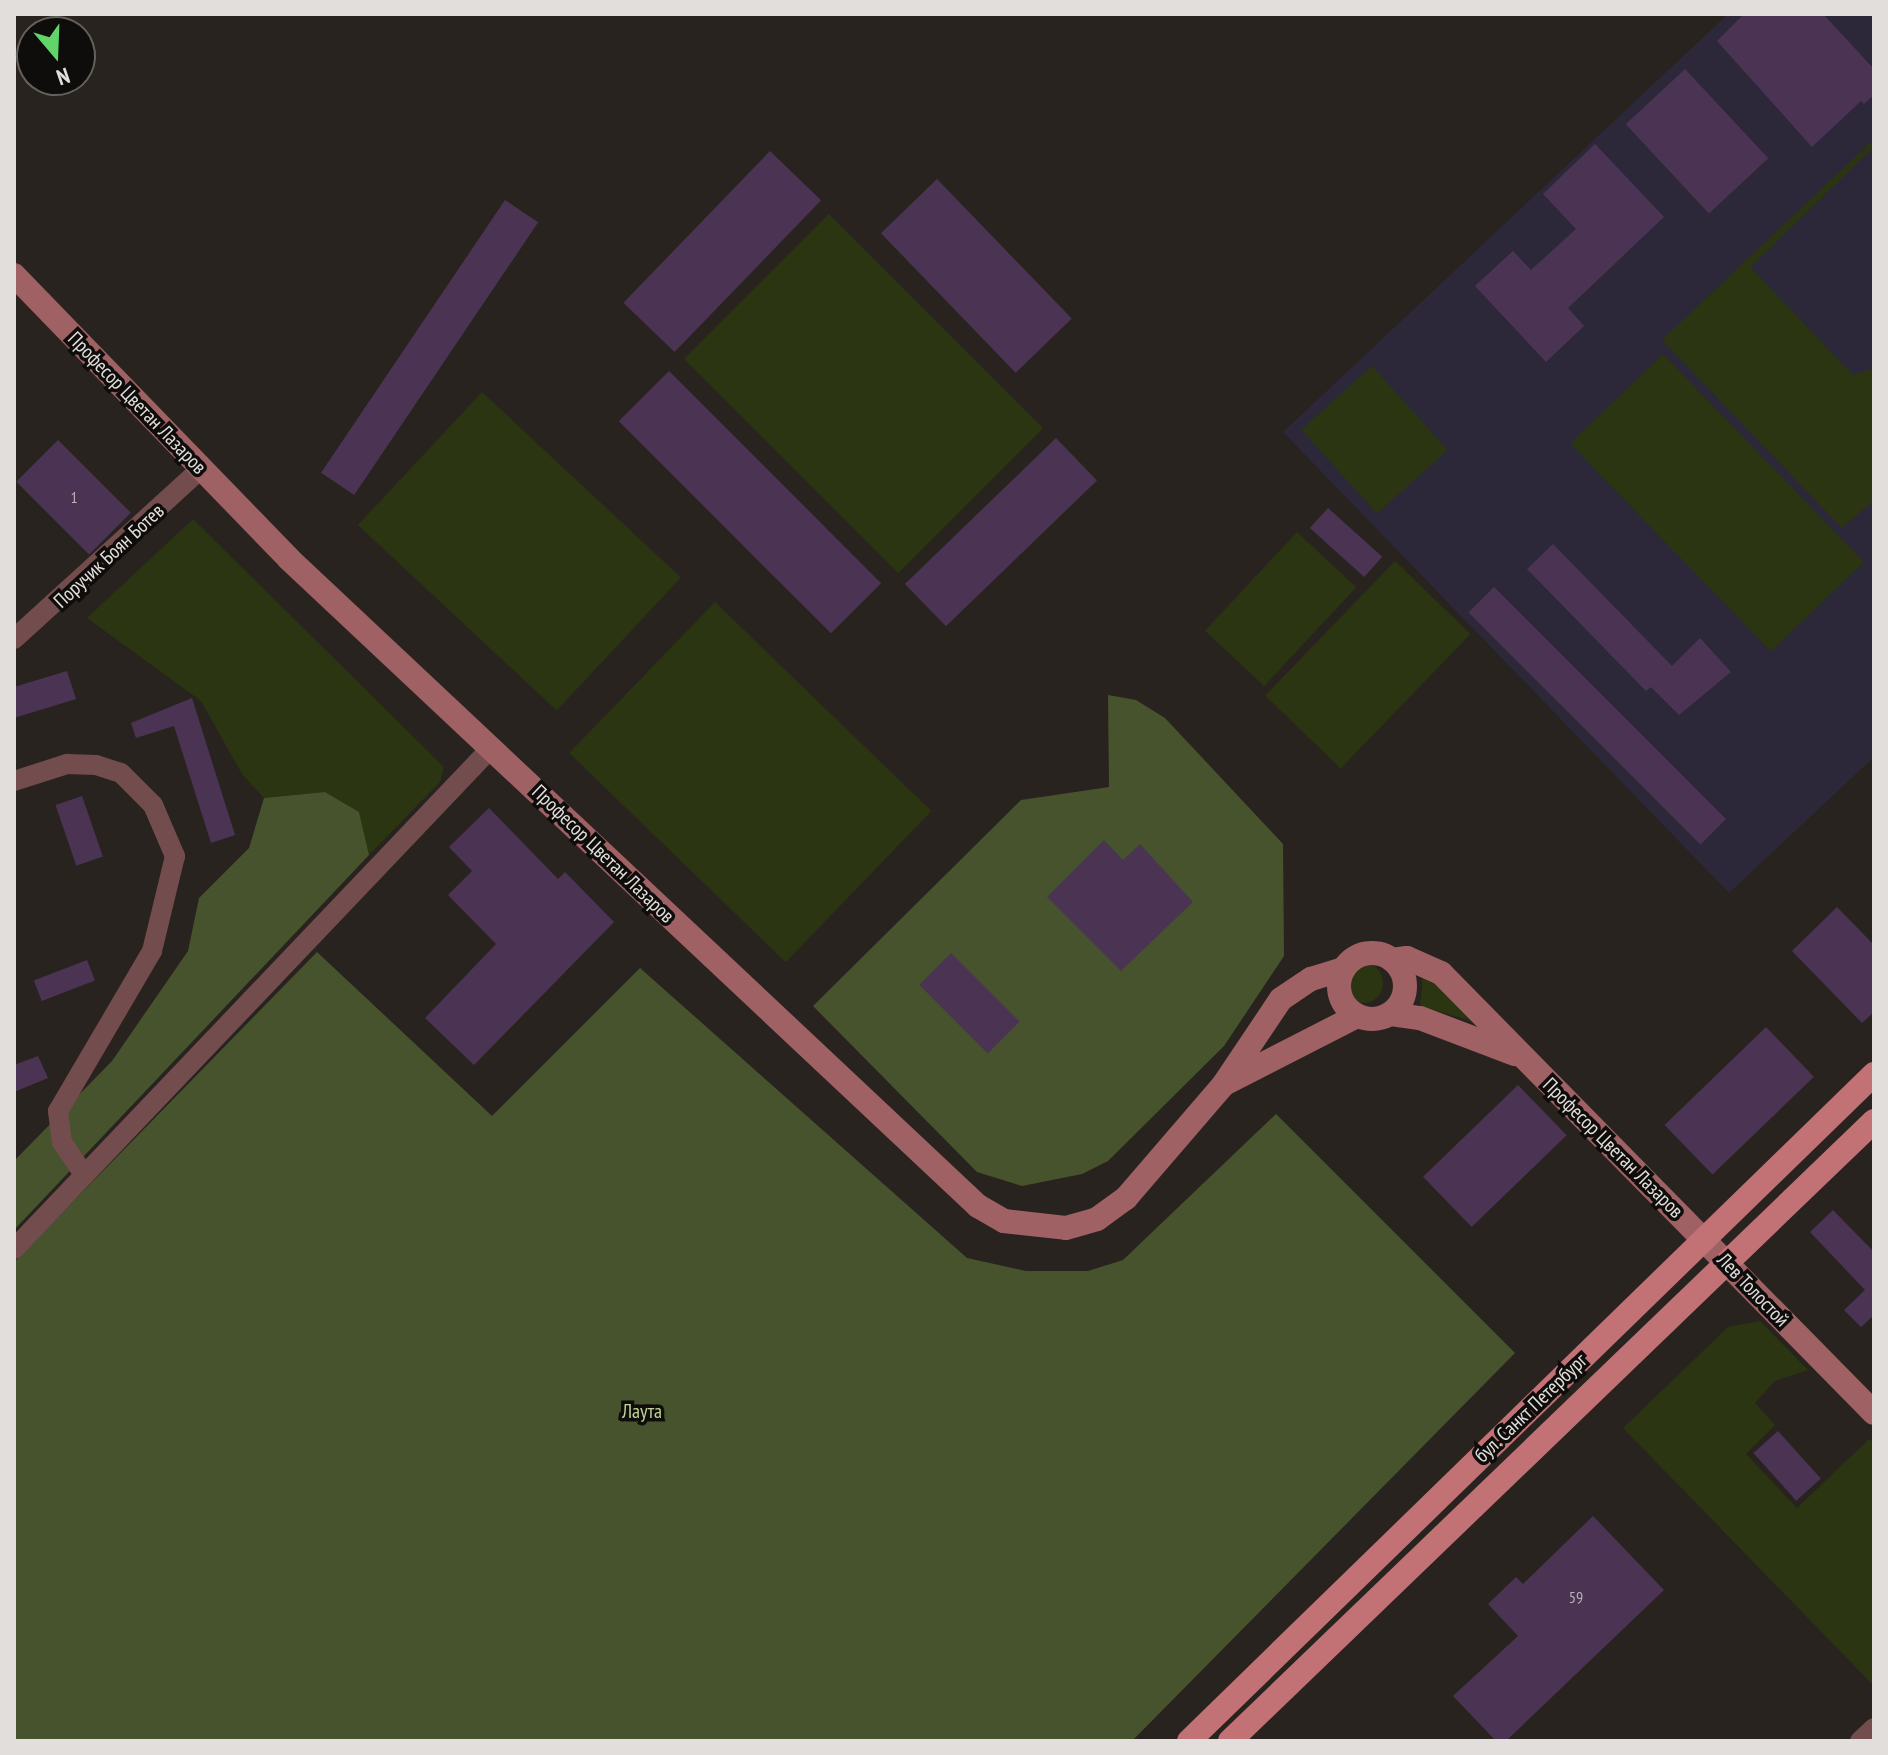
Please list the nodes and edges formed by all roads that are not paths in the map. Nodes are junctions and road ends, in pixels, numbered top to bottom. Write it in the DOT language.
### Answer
graph roads {
  1 [pos="14,275"];
  2 [pos="201,469"];
  3 [pos="14,639"];
  4 [pos="492,747"];
  5 [pos="14,781"];
  6 [pos="1392,960"];
  7 [pos="1343,969"];
  8 [pos="1391,1014"];
  9 [pos="1357,1016"];
  10 [pos="1521,1057"];
  11 [pos="1874,1074"];
  12 [pos="1224,1084"];
  13 [pos="1874,1121"];
  14 [pos="84,1175"];
  15 [pos="1704,1240"];
  16 [pos="14,1249"];
  17 [pos="1726,1262"];
  18 [pos="1874,1413"];
  19 [pos="1874,1728"];
  20 [pos="1189,1741"];
  21 [pos="1230,1741"];
  22 [pos="1860,1741"];
  1 -- 2 [label="street, Професор Цветан Лазаров"];
  2 -- 3 [label="street, Поручик Боян Ботев"];
  2 -- 4 [label="street, Професор Цветан Лазаров"];
  4 -- 12 [label="street, Професор Цветан Лазаров"];
  4 -- 14 [label="street"];
  5 -- 14 [label="street"];
  6 -- 7 [label="street"];
  6 -- 8 [label="street"];
  6 -- 10 [label="street, Професор Цветан Лазаров"];
  7 -- 9 [label="street"];
  7 -- 12 [label="street, Професор Цветан Лазаров"];
  8 -- 9 [label="street"];
  8 -- 10 [label="street, Професор Цветан Лазаров"];
  9 -- 12 [label="street, Професор Цветан Лазаров"];
  10 -- 15 [label="street, Професор Цветан Лазаров"];
  11 -- 15 [label="main road, бул. Санкт Петербург"];
  13 -- 17 [label="main road, бул. Санкт Петербург"];
  14 -- 16 [label="street"];
  15 -- 17 [label="street, Лев Толостой"];
  15 -- 20 [label="main road, бул. Санкт Петербург"];
  17 -- 18 [label="street, Лев Толостой"];
  17 -- 21 [label="main road, бул. Санкт Петербург"];
  19 -- 22 [label="street"];
}
